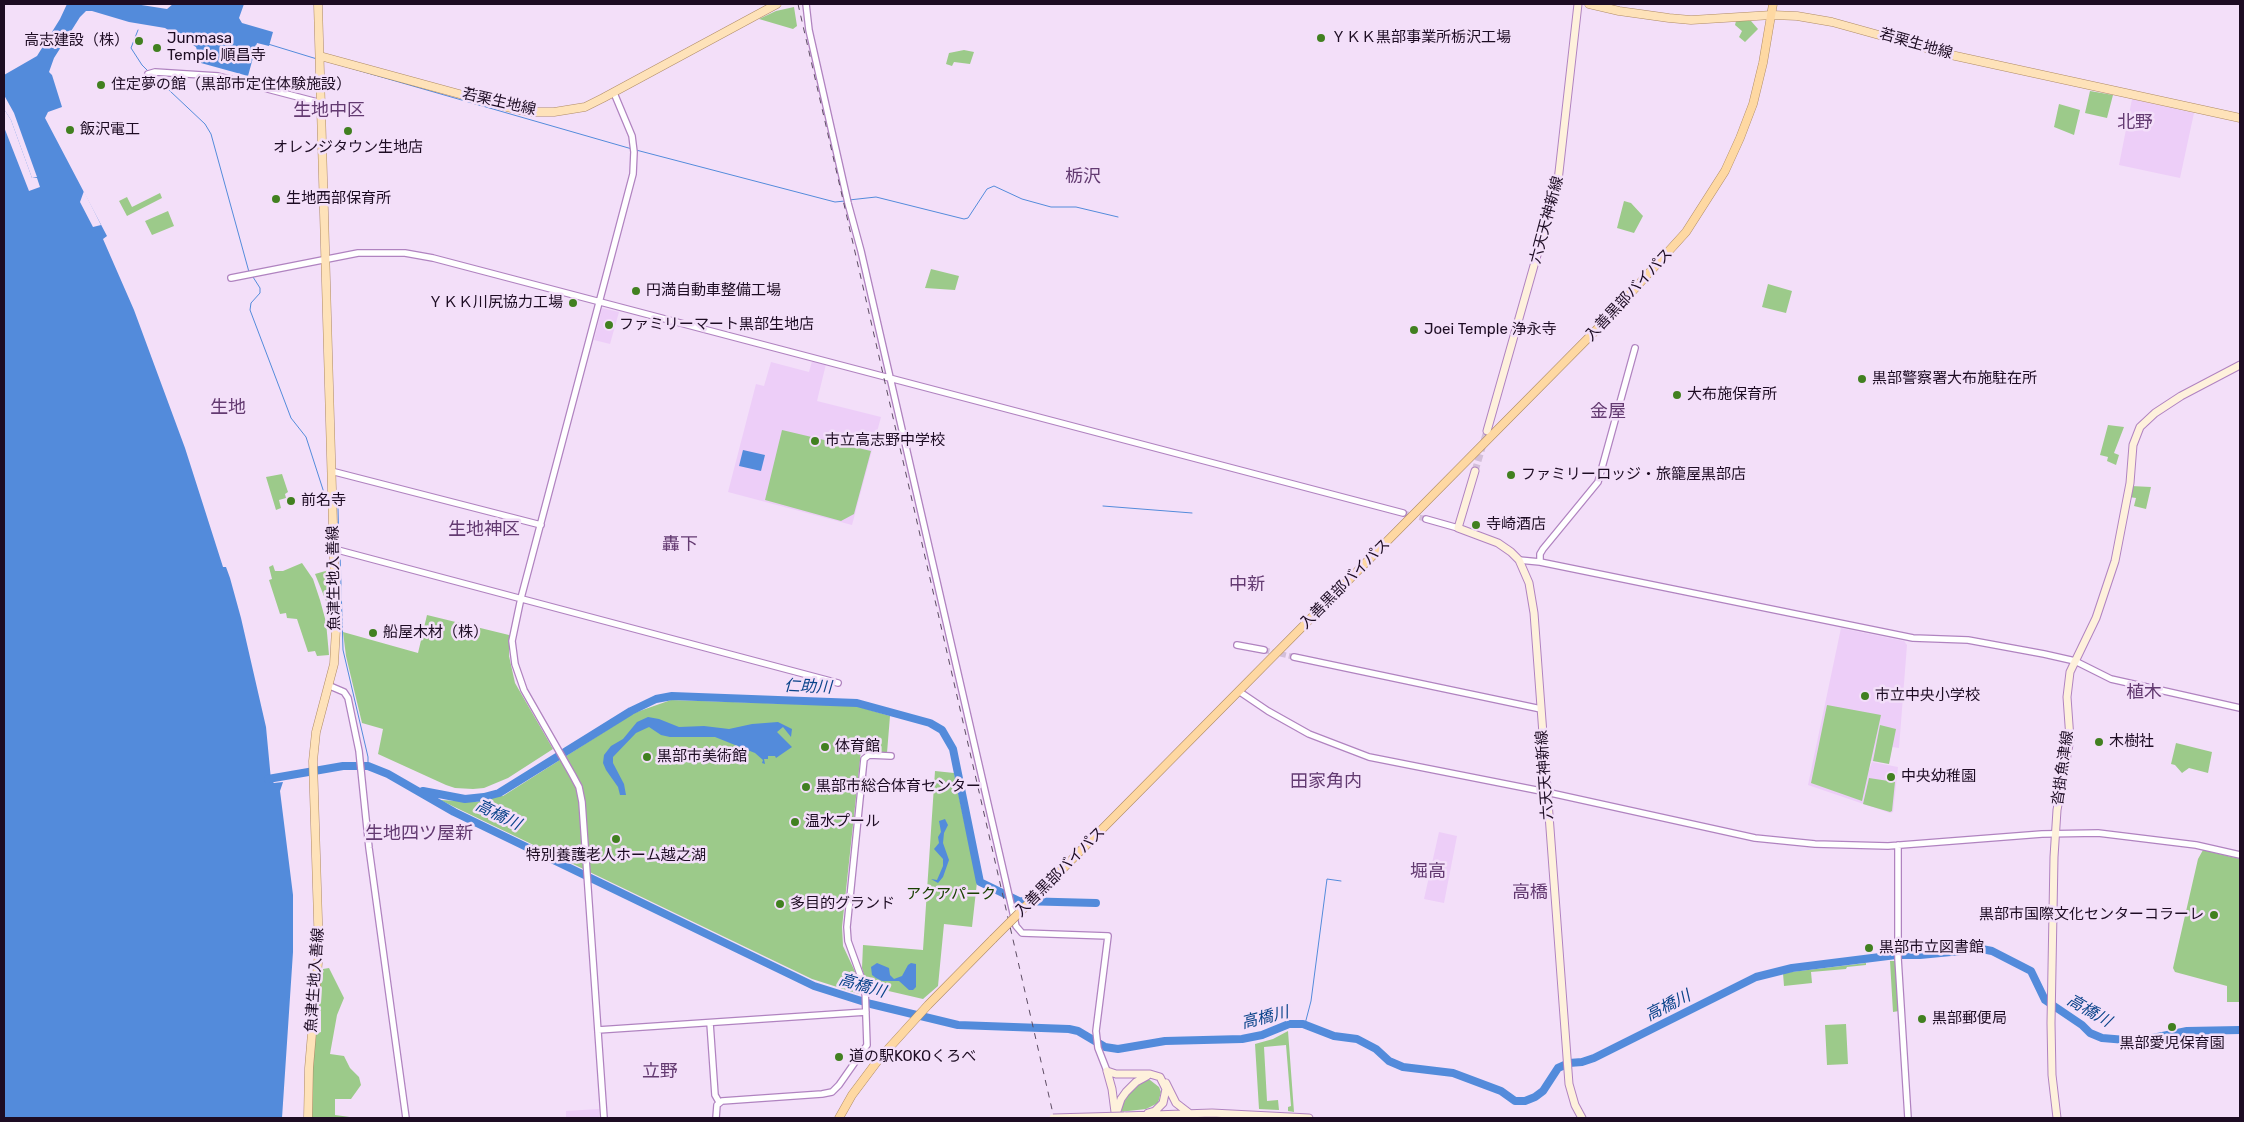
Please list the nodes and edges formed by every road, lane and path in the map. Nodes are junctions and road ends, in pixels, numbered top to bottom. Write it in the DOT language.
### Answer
graph roads {
  1 [pos="318,4"];
  2 [pos="778,4"];
  3 [pos="806,4"];
  4 [pos="1578,4"];
  5 [pos="1589,4"];
  6 [pos="1773,4"];
  7 [pos="1772,15"];
  8 [pos="320,56"];
  9 [pos="148,74"];
  10 [pos="614,93"];
  11 [pos="322,103"];
  12 [pos="2240,118"];
  13 [pos="326,258"];
  14 [pos="231,278"];
  15 [pos="600,302"];
  16 [pos="1635,348"];
  17 [pos="2240,365"];
  18 [pos="890,378"];
  19 [pos="1487,431"];
  20 [pos="331,471"];
  21 [pos="1474,471"];
  22 [pos="1403,513"];
  23 [pos="1426,519"];
  24 [pos="541,525"];
  25 [pos="1458,528"];
  26 [pos="334,549"];
  27 [pos="1519,560"];
  28 [pos="1540,562"];
  29 [pos="522,598"];
  30 [pos="1237,645"];
  31 [pos="1264,650"];
  32 [pos="1294,657"];
  33 [pos="2075,661"];
  34 [pos="838,683"];
  35 [pos="330,686"];
  36 [pos="1240,692"];
  37 [pos="2240,708"];
  38 [pos="1541,709"];
  39 [pos="891,756"];
  40 [pos="1546,792"];
  41 [pos="2055,834"];
  42 [pos="1898,845"];
  43 [pos="2240,855"];
  44 [pos="866,1012"];
  45 [pos="710,1023"];
  46 [pos="598,1030"];
  47 [pos="1107,1071"];
  48 [pos="1150,1074"];
  49 [pos="1163,1082"];
  50 [pos="719,1102"];
  51 [pos="1191,1113"];
  52 [pos="1136,1115"];
  53 [pos="308,1118"];
  54 [pos="406,1118"];
  55 [pos="604,1118"];
  56 [pos="716,1118"];
  57 [pos="839,1118"];
  58 [pos="1053,1118"];
  59 [pos="1075,1118"];
  60 [pos="1115,1118"];
  61 [pos="1309,1118"];
  62 [pos="1582,1118"];
  63 [pos="1908,1118"];
  64 [pos="2058,1118"];
  1 -- 8 [label="main road, 魚津生地入善線"];
  2 -- 10 [label="main road, 若栗生地線"];
  3 -- 18 [label="street"];
  4 -- 19 [label="main road, 六天天神新線"];
  5 -- 7 [label="main road, 若栗生地線"];
  6 -- 7 [label="highway, 入善黒部バイパス"];
  7 -- 12 [label="main road, 若栗生地線"];
  7 -- 36 [label="highway, 入善黒部バイパス"];
  8 -- 10 [label="main road, 若栗生地線"];
  8 -- 11 [label="main road, 魚津生地入善線"];
  9 -- 11 [label="street"];
  10 -- 15 [label="street"];
  11 -- 13 [label="main road, 魚津生地入善線"];
  13 -- 14 [label="street"];
  13 -- 15 [label="street"];
  13 -- 20 [label="main road, 魚津生地入善線"];
  15 -- 18 [label="street"];
  15 -- 24 [label="street"];
  16 -- 28 [label="street"];
  17 -- 33 [label="main road, 沓掛魚津線"];
  18 -- 22 [label="street"];
  18 -- 47 [label="street"];
  20 -- 24 [label="street"];
  20 -- 26 [label="main road, 魚津生地入善線"];
  21 -- 25 [label="main road"];
  23 -- 25 [label="street"];
  24 -- 29 [label="street"];
  25 -- 27 [label="main road, 六天天神新線"];
  26 -- 29 [label="street"];
  26 -- 35 [label="main road, 魚津生地入善線"];
  27 -- 28 [label="street"];
  27 -- 38 [label="main road, 六天天神新線"];
  28 -- 33 [label="street"];
  29 -- 34 [label="street"];
  29 -- 46 [label="street"];
  30 -- 31 [label="street"];
  32 -- 38 [label="street"];
  33 -- 37 [label="street"];
  33 -- 41 [label="main road, 沓掛魚津線"];
  35 -- 53 [label="main road, 魚津生地入善線"];
  35 -- 54 [label="street"];
  36 -- 40 [label="street"];
  36 -- 57 [label="highway, 入善黒部バイパス, bridge"];
  38 -- 40 [label="main road, 六天天神新線"];
  39 -- 44 [label="street"];
  40 -- 42 [label="street"];
  40 -- 62 [label="main road, 六天天神新線"];
  41 -- 42 [label="street"];
  41 -- 43 [label="street"];
  41 -- 64 [label="main road, 沓掛魚津線"];
  42 -- 63 [label="street"];
  44 -- 45 [label="street"];
  44 -- 50 [label="street"];
  45 -- 46 [label="street"];
  45 -- 50 [label="street"];
  46 -- 55 [label="street"];
  47 -- 48 [label="main road"];
  47 -- 60 [label="main road"];
  48 -- 49 [label="main road"];
  48 -- 60 [label="main road"];
  49 -- 51 [label="main road"];
  49 -- 52 [label="main road"];
  50 -- 56 [label="street"];
  51 -- 52 [label="main road"];
  51 -- 61 [label="main road"];
  52 -- 59 [label="main road, bridge"];
  58 -- 59 [label="main road, bridge"];
}
